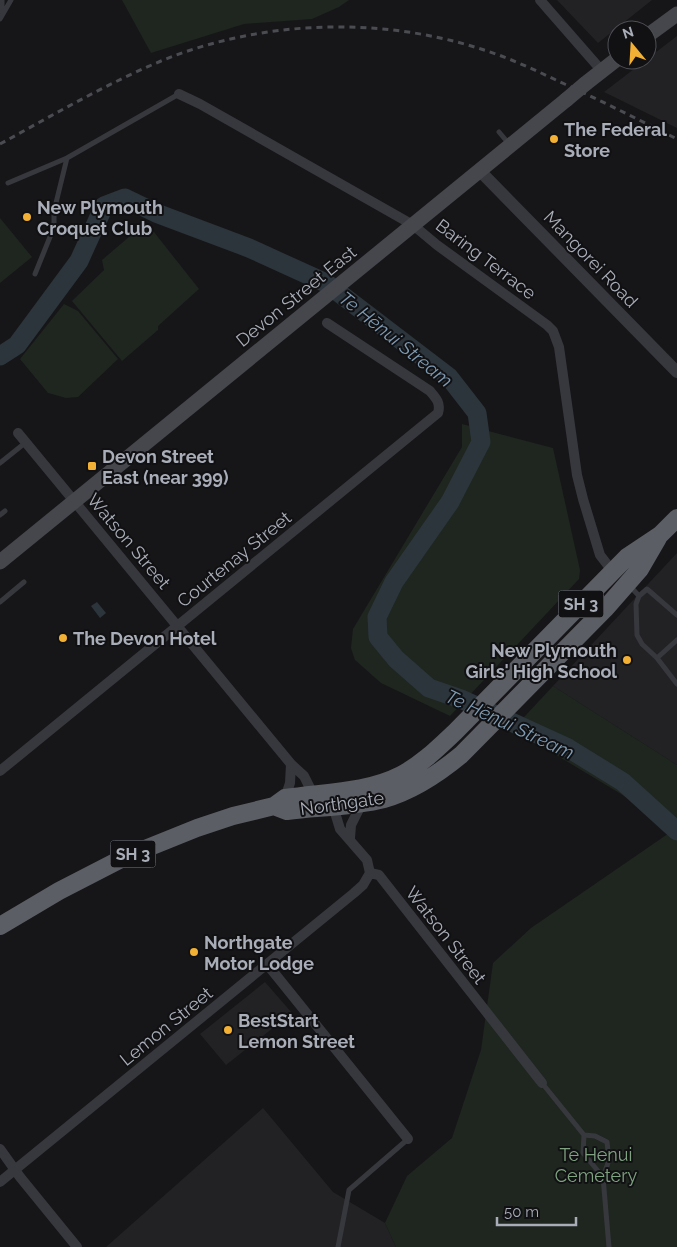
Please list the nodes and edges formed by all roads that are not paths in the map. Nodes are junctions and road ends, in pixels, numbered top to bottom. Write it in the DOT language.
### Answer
graph roads {
  1 [pos="2,0"];
  2 [pos="10,0"];
  3 [pos="540,0"];
  4 [pos="677,14"];
  5 [pos="1,16"];
  6 [pos="657,29"];
  7 [pos="607,67"];
  8 [pos="602,71"];
  9 [pos="179,94"];
  10 [pos="499,132"];
  11 [pos="510,145"];
  12 [pos="67,158"];
  13 [pos="480,171"];
  14 [pos="8,183"];
  15 [pos="413,225"];
  16 [pos="35,274"];
  17 [pos="327,323"];
  18 [pos="677,372"];
  19 [pos="18,434"];
  20 [pos="25,443"];
  21 [pos="0,463"];
  22 [pos="75,501"];
  23 [pos="5,511"];
  24 [pos="0,515"];
  25 [pos="677,518"];
  26 [pos="660,535"];
  27 [pos="0,562"];
  28 [pos="613,572"];
  29 [pos="24,582"];
  30 [pos="634,590"];
  31 [pos="0,602"];
  32 [pos="677,615"];
  33 [pos="178,626"];
  34 [pos="677,640"];
  35 [pos="657,658"];
  36 [pos="677,684"];
  37 [pos="291,764"];
  38 [pos="0,771"];
  39 [pos="313,794"];
  40 [pos="280,802"];
  41 [pos="362,803"];
  42 [pos="332,806"];
  43 [pos="350,838"];
  44 [pos="370,873"];
  45 [pos="1,928"];
  46 [pos="267,964"];
  47 [pos="542,1084"];
  48 [pos="584,1135"];
  49 [pos="408,1140"];
  50 [pos="0,1149"];
  51 [pos="15,1169"];
  52 [pos="603,1177"];
  53 [pos="0,1182"];
  54 [pos="77,1247"];
  55 [pos="338,1247"];
  56 [pos="609,1247"];
  1 -- 5 [label="lane"];
  2 -- 5 [label="lane"];
  3 -- 8 [label="street"];
  4 -- 6 [label="main road"];
  7 -- 8 [label="main road, Devon Street East"];
  8 -- 11 [label="main road, Devon Street East, bridge"];
  9 -- 12 [label="lane"];
  9 -- 15 [label="street, Baring Terrace"];
  10 -- 11 [label="lane"];
  11 -- 13 [label="main road, Devon Street East"];
  12 -- 14 [label="lane"];
  12 -- 16 [label="lane"];
  13 -- 15 [label="main road, Devon Street East"];
  13 -- 18 [label="street, Mangorei Road"];
  15 -- 22 [label="main road, Devon Street East"];
  15 -- 28 [label="street, Baring Terrace"];
  17 -- 33 [label="street, Courtenay Street"];
  19 -- 20 [label="street, Watson Street"];
  20 -- 21 [label="lane"];
  20 -- 22 [label="street, Watson Street"];
  22 -- 27 [label="main road, Devon Street East"];
  22 -- 33 [label="street, Watson Street"];
  23 -- 24 [label="lane"];
  25 -- 26 [label="highway, Northgate / SH 3"];
  26 -- 28 [label="highway, Northgate / SH 3"];
  26 -- 30 [label="highway, Northgate / SH 3"];
  28 -- 39 [label="highway, Northgate / SH 3"];
  29 -- 31 [label="lane"];
  30 -- 32 [label="lane"];
  30 -- 35 [label="lane"];
  30 -- 41 [label="highway, Northgate / SH 3"];
  33 -- 37 [label="street, Watson Street"];
  33 -- 38 [label="street, Courtenay Street"];
  34 -- 35 [label="lane"];
  35 -- 36 [label="lane"];
  37 -- 39 [label="street, Watson Street"];
  37 -- 40 [label="street"];
  39 -- 40 [label="highway, Northgate / SH 3"];
  40 -- 42 [label="highway, Northgate / SH 3"];
  40 -- 45 [label="highway, Northgate / SH 3"];
  41 -- 42 [label="highway, Northgate / SH 3"];
  41 -- 43 [label="street"];
  42 -- 43 [label="street, Watson Street"];
  43 -- 44 [label="street, Watson Street"];
  44 -- 46 [label="street, Lemon Street"];
  44 -- 47 [label="street, Watson Street"];
  46 -- 49 [label="street"];
  46 -- 51 [label="street, Lemon Street"];
  47 -- 48 [label="lane"];
  48 -- 52 [label="lane"];
  48 -- 52 [label="lane"];
  49 -- 55 [label="lane"];
  50 -- 51 [label="street"];
  51 -- 53 [label="street, Lemon Street"];
  51 -- 54 [label="street"];
  52 -- 56 [label="lane"];
}
